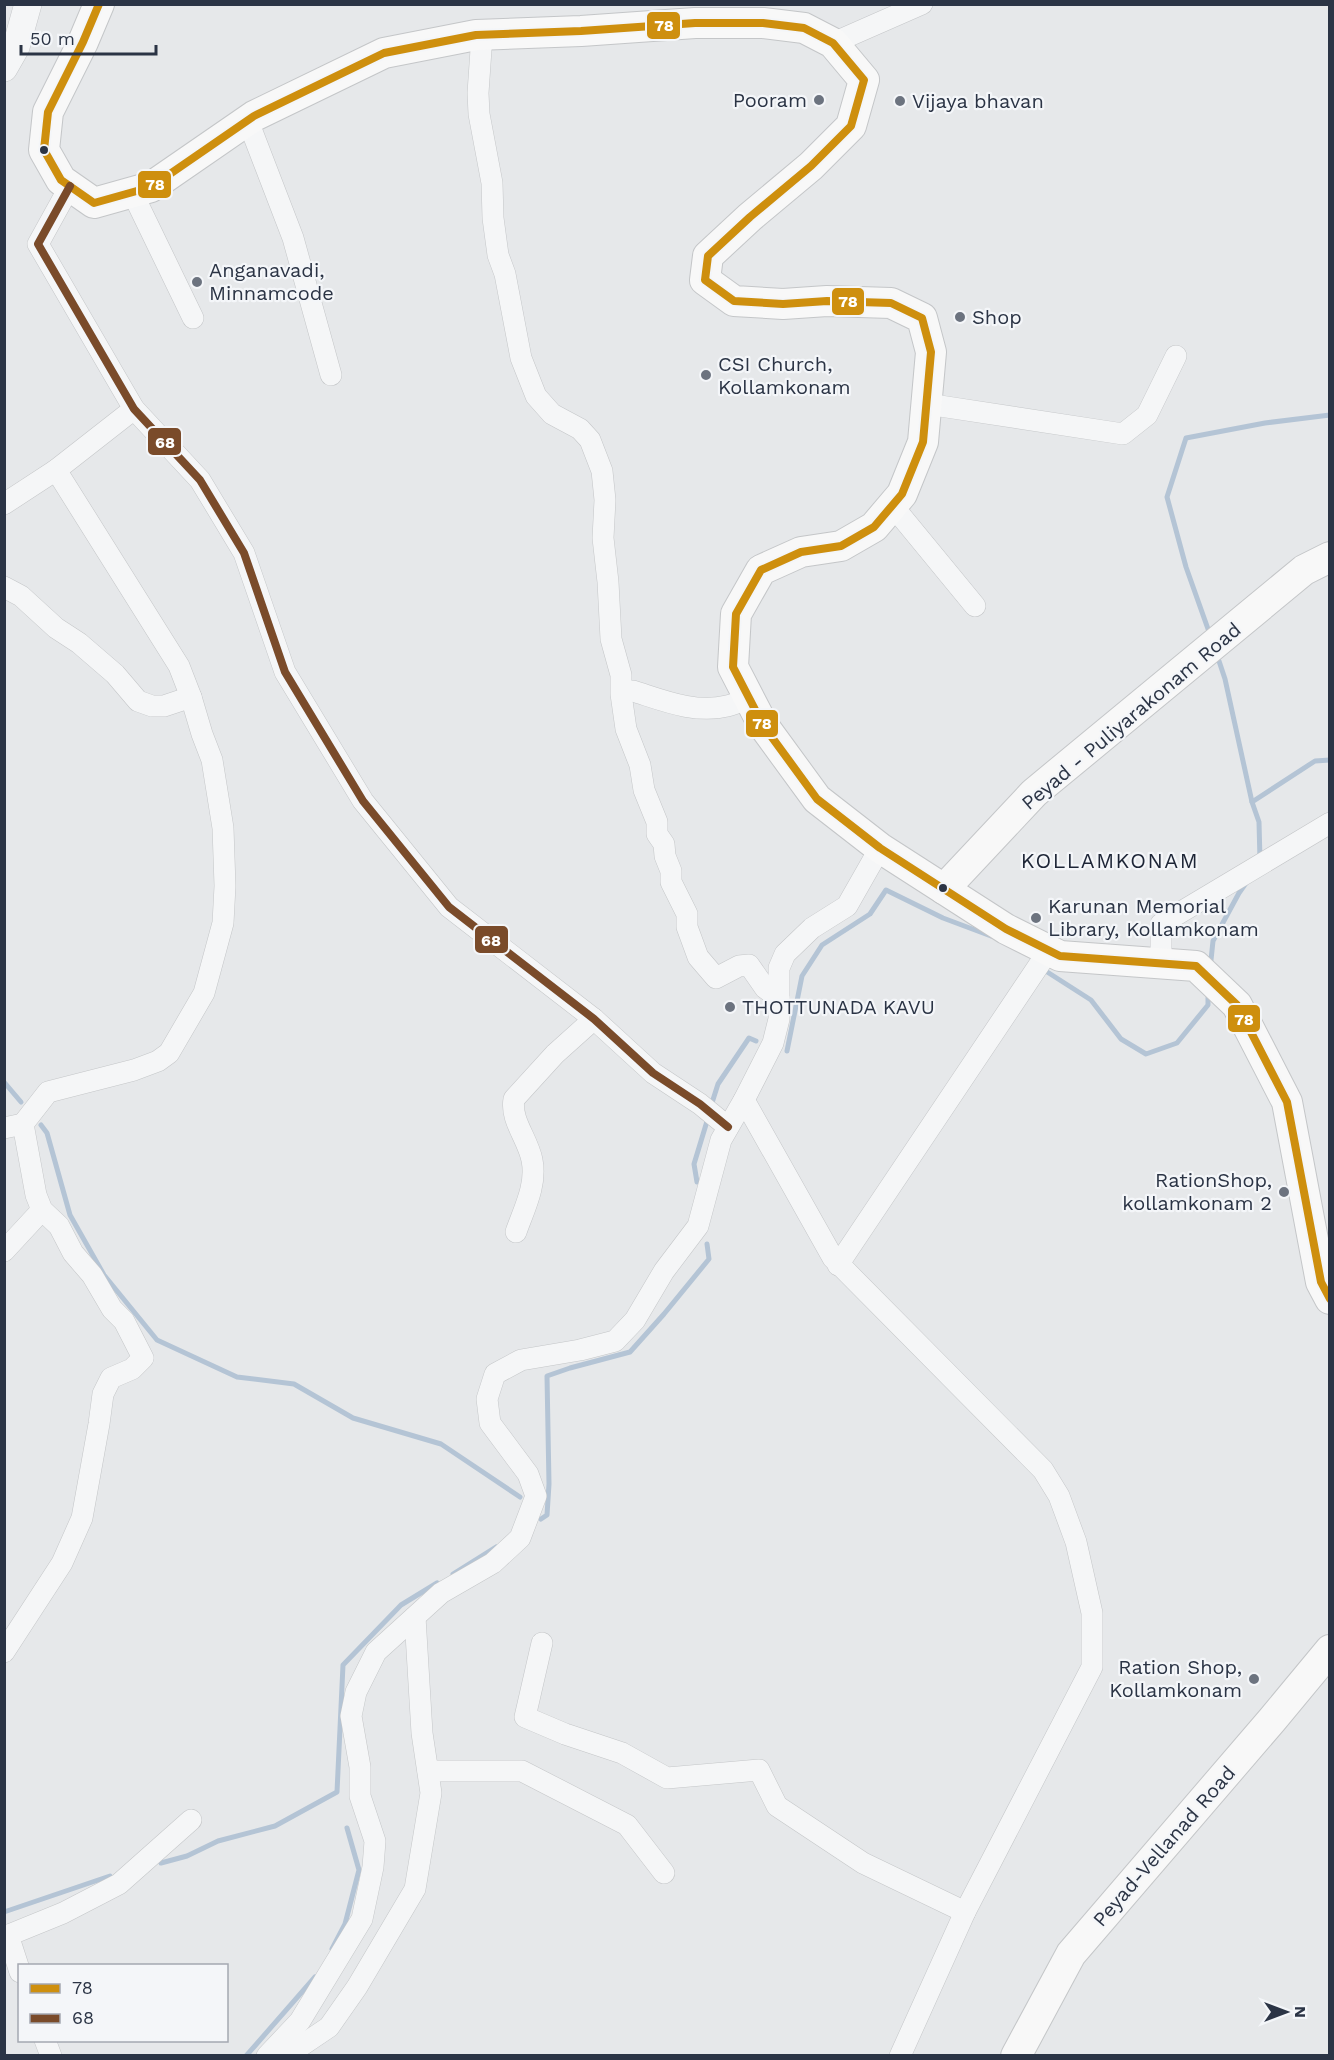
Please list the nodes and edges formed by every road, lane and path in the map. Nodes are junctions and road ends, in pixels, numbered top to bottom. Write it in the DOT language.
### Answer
graph roads {
  1 [pos="28,4"];
  2 [pos="99,4"];
  3 [pos="922,4"];
  4 [pos="482,35"];
  5 [pos="833,43"];
  6 [pos="4,68"];
  7 [pos="248,120"];
  8 [pos="70,186"];
  9 [pos="132,192"];
  10 [pos="193,318"];
  11 [pos="1176,356"];
  12 [pos="331,375"];
  13 [pos="927,404"];
  14 [pos="134,409"];
  15 [pos="56,470"];
  16 [pos="4,504"];
  17 [pos="892,506"];
  18 [pos="1329,557"];
  19 [pos="4,587"];
  20 [pos="975,606"];
  21 [pos="633,690"];
  22 [pos="191,697"];
  23 [pos="750,698"];
  24 [pos="1329,823"];
  25 [pos="880,848"];
  26 [pos="944,889"];
  27 [pos="1047,953"];
  28 [pos="1161,963"];
  29 [pos="779,998"];
  30 [pos="594,1019"];
  31 [pos="744,1100"];
  32 [pos="724,1124"];
  33 [pos="14,1126"];
  34 [pos="42,1210"];
  35 [pos="516,1232"];
  36 [pos="4,1251"];
  37 [pos="838,1265"];
  38 [pos="1329,1299"];
  39 [pos="415,1617"];
  40 [pos="542,1643"];
  41 [pos="1329,1650"];
  42 [pos="4,1652"];
  43 [pos="428,1771"];
  44 [pos="191,1820"];
  45 [pos="664,1873"];
  46 [pos="965,1912"];
  47 [pos="6,1936"];
  48 [pos="18,1967"];
  49 [pos="267,2055"];
  50 [pos="286,2055"];
  51 [pos="900,2055"];
  52 [pos="1016,2055"];
  1 -- 6 [label="street"];
  2 -- 8 [label="main road"];
  3 -- 5 [label="street"];
  4 -- 5 [label="main road"];
  4 -- 7 [label="main road"];
  4 -- 29 [label="street"];
  5 -- 13 [label="main road"];
  7 -- 9 [label="main road"];
  7 -- 12 [label="street"];
  8 -- 9 [label="main road"];
  8 -- 14 [label="street"];
  9 -- 10 [label="street"];
  11 -- 13 [label="street"];
  13 -- 17 [label="main road"];
  14 -- 15 [label="street"];
  14 -- 30 [label="street"];
  15 -- 16 [label="street"];
  15 -- 22 [label="street"];
  17 -- 20 [label="street"];
  17 -- 23 [label="main road"];
  18 -- 26 [label="main road, Peyad - Puliyarakonam Road"];
  19 -- 22 [label="street"];
  21 -- 23 [label="street"];
  22 -- 33 [label="street"];
  23 -- 25 [label="main road"];
  24 -- 28 [label="street"];
  25 -- 26 [label="main road"];
  25 -- 29 [label="street"];
  26 -- 27 [label="main road"];
  27 -- 28 [label="main road"];
  27 -- 37 [label="street"];
  28 -- 38 [label="main road"];
  29 -- 31 [label="street"];
  30 -- 32 [label="street"];
  30 -- 35 [label="street"];
  31 -- 32 [label="street"];
  31 -- 37 [label="street"];
  32 -- 39 [label="street"];
  33 -- 34 [label="street"];
  34 -- 36 [label="street"];
  34 -- 42 [label="street"];
  37 -- 46 [label="street"];
  39 -- 43 [label="street"];
  39 -- 49 [label="street"];
  40 -- 46 [label="street"];
  41 -- 52 [label="main road, Peyad-Vellanad Road"];
  43 -- 45 [label="street"];
  43 -- 50 [label="street"];
  44 -- 47 [label="street"];
  46 -- 51 [label="street"];
  47 -- 48 [label="street"];
}
